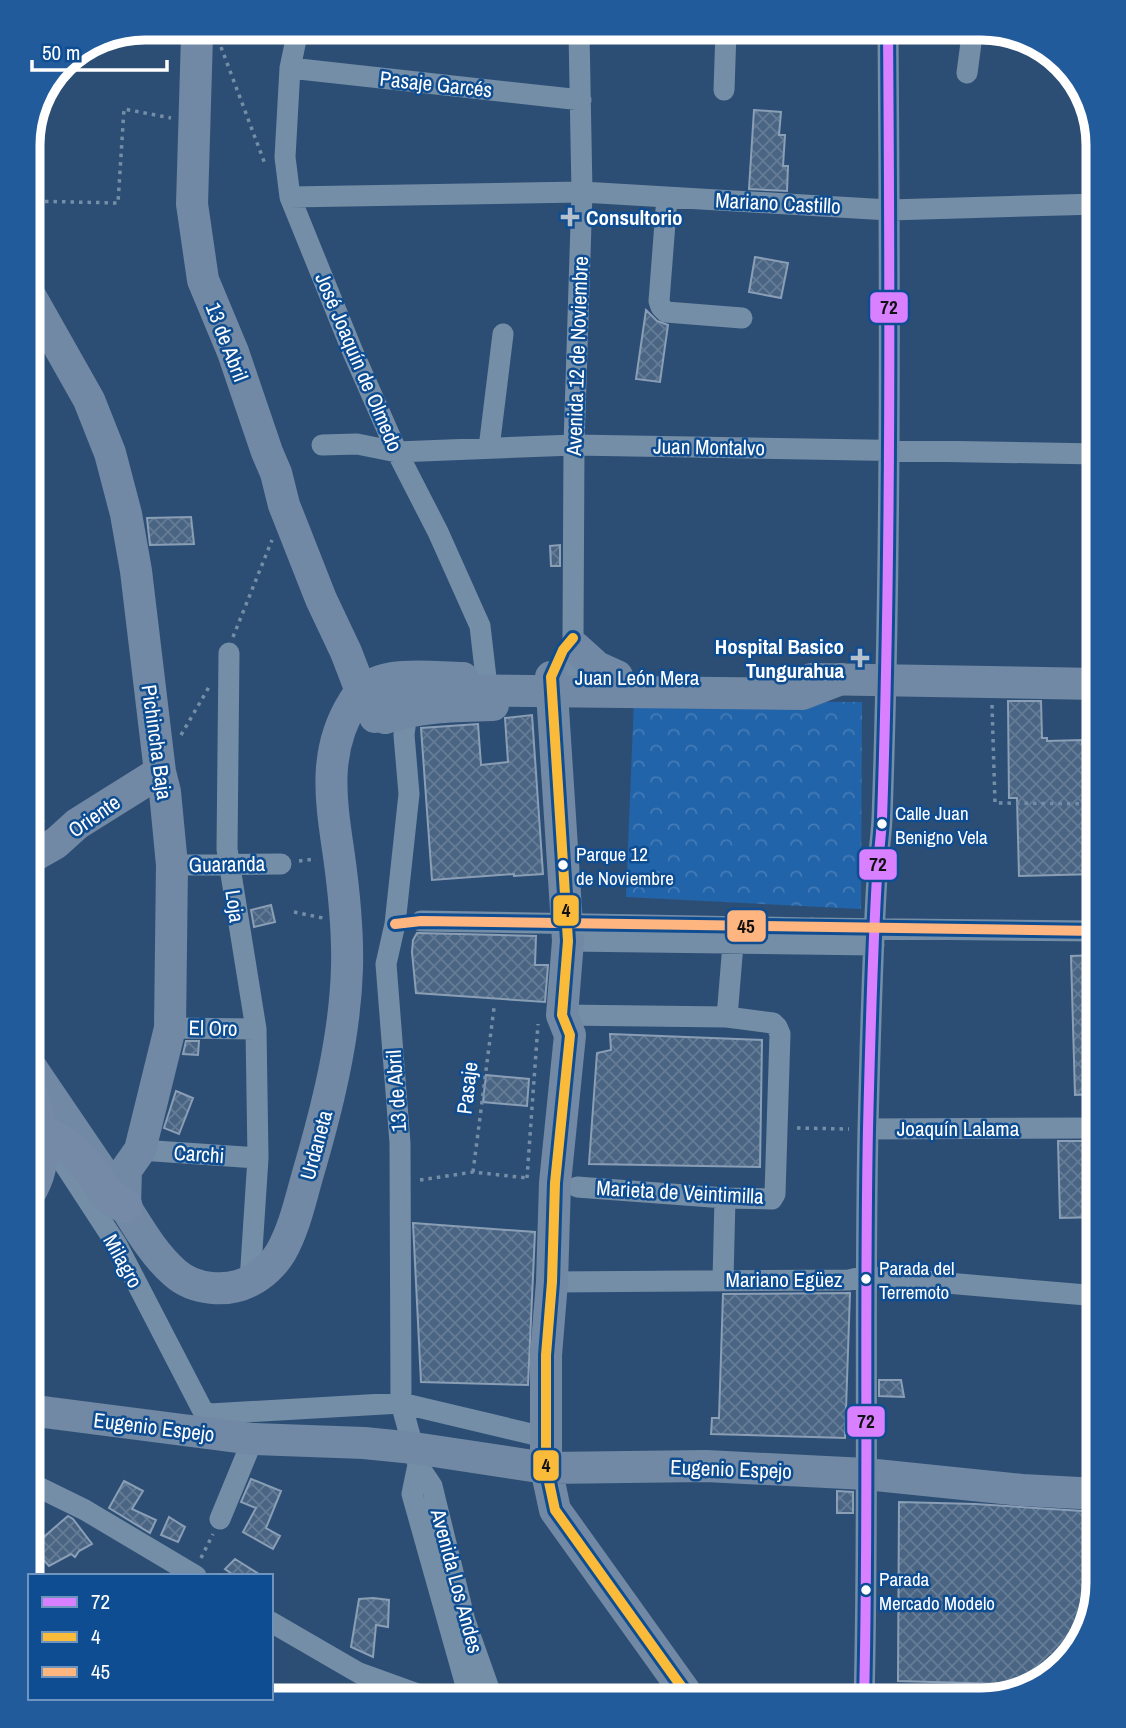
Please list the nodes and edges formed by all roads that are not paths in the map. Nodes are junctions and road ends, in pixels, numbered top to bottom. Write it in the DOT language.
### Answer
graph roads {
  1 [pos="208,40"];
  2 [pos="296,40"];
  3 [pos="579,40"];
  4 [pos="726,40"];
  5 [pos="888,40"];
  6 [pos="971,40"];
  7 [pos="290,68"];
  8 [pos="967,73"];
  9 [pos="724,90"];
  10 [pos="581,100"];
  11 [pos="582,192"];
  12 [pos="290,197"];
  13 [pos="667,197"];
  14 [pos="1086,204"];
  15 [pos="890,210"];
  16 [pos="40,313"];
  17 [pos="741,318"];
  18 [pos="503,334"];
  19 [pos="322,445"];
  20 [pos="575,445"];
  21 [pos="489,448"];
  22 [pos="888,449"];
  23 [pos="397,452"];
  24 [pos="1086,454"];
  25 [pos="229,653"];
  26 [pos="564,668"];
  27 [pos="486,678"];
  28 [pos="841,679"];
  29 [pos="885,680"];
  30 [pos="1086,684"];
  31 [pos="386,708"];
  32 [pos="160,772"];
  33 [pos="40,852"];
  34 [pos="229,863"];
  35 [pos="281,864"];
  36 [pos="172,865"];
  37 [pos="344,897"];
  38 [pos="395,924"];
  39 [pos="1086,931"];
  40 [pos="874,936"];
  41 [pos="577,942"];
  42 [pos="733,944"];
  43 [pos="727,1017"];
  44 [pos="570,1018"];
  45 [pos="170,1028"];
  46 [pos="256,1029"];
  47 [pos="40,1081"];
  48 [pos="1086,1128"];
  49 [pos="868,1129"];
  50 [pos="40,1130"];
  51 [pos="40,1132"];
  52 [pos="40,1135"];
  53 [pos="140,1150"];
  54 [pos="258,1158"];
  55 [pos="40,1163"];
  56 [pos="553,1183"];
  57 [pos="724,1198"];
  58 [pos="125,1206"];
  59 [pos="866,1276"];
  60 [pos="723,1280"];
  61 [pos="250,1281"];
  62 [pos="552,1282"];
  63 [pos="1086,1295"];
  64 [pos="401,1403"];
  65 [pos="373,1405"];
  66 [pos="40,1412"];
  67 [pos="253,1439"];
  68 [pos="364,1443"];
  69 [pos="545,1452"];
  70 [pos="416,1456"];
  71 [pos="866,1474"];
  72 [pos="40,1488"];
  73 [pos="1086,1493"];
  74 [pos="220,1519"];
  75 [pos="192,1574"];
  76 [pos="273,1623"];
  77 [pos="401,1688"];
  78 [pos="467,1688"];
  79 [pos="489,1688"];
  80 [pos="682,1688"];
  81 [pos="864,1688"];
  1 -- 31 [label="street, 13 de Abril"];
  2 -- 7 [label="street, José Joaquín de Olmedo"];
  3 -- 10 [label="street, Avenida 12 de Noviembre"];
  4 -- 9 [label="street"];
  5 -- 15 [label="street"];
  6 -- 8 [label="street"];
  7 -- 10 [label="street, Pasaje Garcés"];
  7 -- 12 [label="street, José Joaquín de Olmedo"];
  10 -- 11 [label="street, Avenida 12 de Noviembre"];
  11 -- 12 [label="street, Mariano Castillo"];
  11 -- 13 [label="street, Mariano Castillo"];
  11 -- 20 [label="street, Avenida 12 de Noviembre"];
  12 -- 23 [label="street, José Joaquín de Olmedo"];
  13 -- 15 [label="street, Mariano Castillo"];
  13 -- 17 [label="street"];
  14 -- 15 [label="street, Mariano Castillo"];
  15 -- 22 [label="street"];
  16 -- 32 [label="street, Pichincha Baja"];
  18 -- 21 [label="street"];
  19 -- 23 [label="street, Juan Montalvo"];
  20 -- 21 [label="street, Juan Montalvo"];
  20 -- 22 [label="street, Juan Montalvo"];
  20 -- 26 [label="street, Avenida 12 de Noviembre"];
  21 -- 23 [label="street, Juan Montalvo"];
  22 -- 24 [label="street, Juan Montalvo"];
  22 -- 29 [label="street"];
  23 -- 27 [label="street, José Joaquín de Olmedo"];
  25 -- 34 [label="street, Loja"];
  26 -- 27 [label="street, Juan León Mera"];
  26 -- 28 [label="street, Juan León Mera"];
  26 -- 31 [label="street, Juan León Mera"];
  26 -- 41 [label="street"];
  27 -- 31 [label="street, Juan León Mera"];
  28 -- 29 [label="street, Juan León Mera"];
  28 -- 31 [label="street, bridge"];
  29 -- 30 [label="street, Juan León Mera"];
  29 -- 40 [label="street"];
  31 -- 37 [label="street"];
  31 -- 37 [label="street, Urdaneta"];
  31 -- 38 [label="street, 13 de Abril"];
  32 -- 33 [label="street, Oriente"];
  32 -- 36 [label="street, Pichincha Baja"];
  34 -- 35 [label="street, Guaranda"];
  34 -- 36 [label="street, Guaranda"];
  34 -- 46 [label="street, Loja"];
  36 -- 45 [label="street, Pichincha Baja"];
  37 -- 61 [label="street, Urdaneta"];
  38 -- 40 [label="street, bridge"];
  38 -- 64 [label="street, 13 de Abril"];
  39 -- 40 [label="street"];
  40 -- 42 [label="street"];
  40 -- 49 [label="street"];
  41 -- 42 [label="street"];
  41 -- 44 [label="street"];
  42 -- 43 [label="street"];
  43 -- 44 [label="street, Marieta de Veintimilla"];
  43 -- 57 [label="street, Marieta de Veintimilla"];
  44 -- 56 [label="street"];
  45 -- 46 [label="street, El Oro"];
  45 -- 53 [label="street, Pichincha Baja"];
  46 -- 54 [label="street, Loja"];
  47 -- 58 [label="street"];
  48 -- 49 [label="street, Joaquín Lalama"];
  49 -- 59 [label="street"];
  50 -- 58 [label="main road"];
  51 -- 55 [label="main road, bridge"];
  52 -- 65 [label="street, Milagro"];
  53 -- 54 [label="street, Carchi"];
  53 -- 58 [label="street, Pichincha Baja"];
  54 -- 61 [label="street, Loja"];
  56 -- 57 [label="street, Marieta de Veintimilla"];
  56 -- 62 [label="street"];
  57 -- 60 [label="street"];
  58 -- 61 [label="street"];
  59 -- 60 [label="street, Mariano Egüez"];
  59 -- 63 [label="street, Mariano Egüez"];
  59 -- 71 [label="street"];
  60 -- 62 [label="street, Mariano Egüez"];
  62 -- 69 [label="street"];
  64 -- 65 [label="street"];
  64 -- 69 [label="street"];
  64 -- 70 [label="street, 13 de Abril"];
  65 -- 68 [label="street"];
  66 -- 67 [label="street, Eugenio Espejo"];
  67 -- 68 [label="street, Eugenio Espejo"];
  67 -- 74 [label="street"];
  68 -- 70 [label="street, Eugenio Espejo"];
  69 -- 70 [label="street, Eugenio Espejo"];
  69 -- 71 [label="street, Eugenio Espejo"];
  69 -- 80 [label="street"];
  70 -- 78 [label="street, Avenida Los Andes"];
  70 -- 79 [label="street, Avenida Los Andes"];
  71 -- 73 [label="street, Eugenio Espejo"];
  71 -- 81 [label="street"];
  72 -- 75 [label="street"];
  76 -- 77 [label="street"];
}
